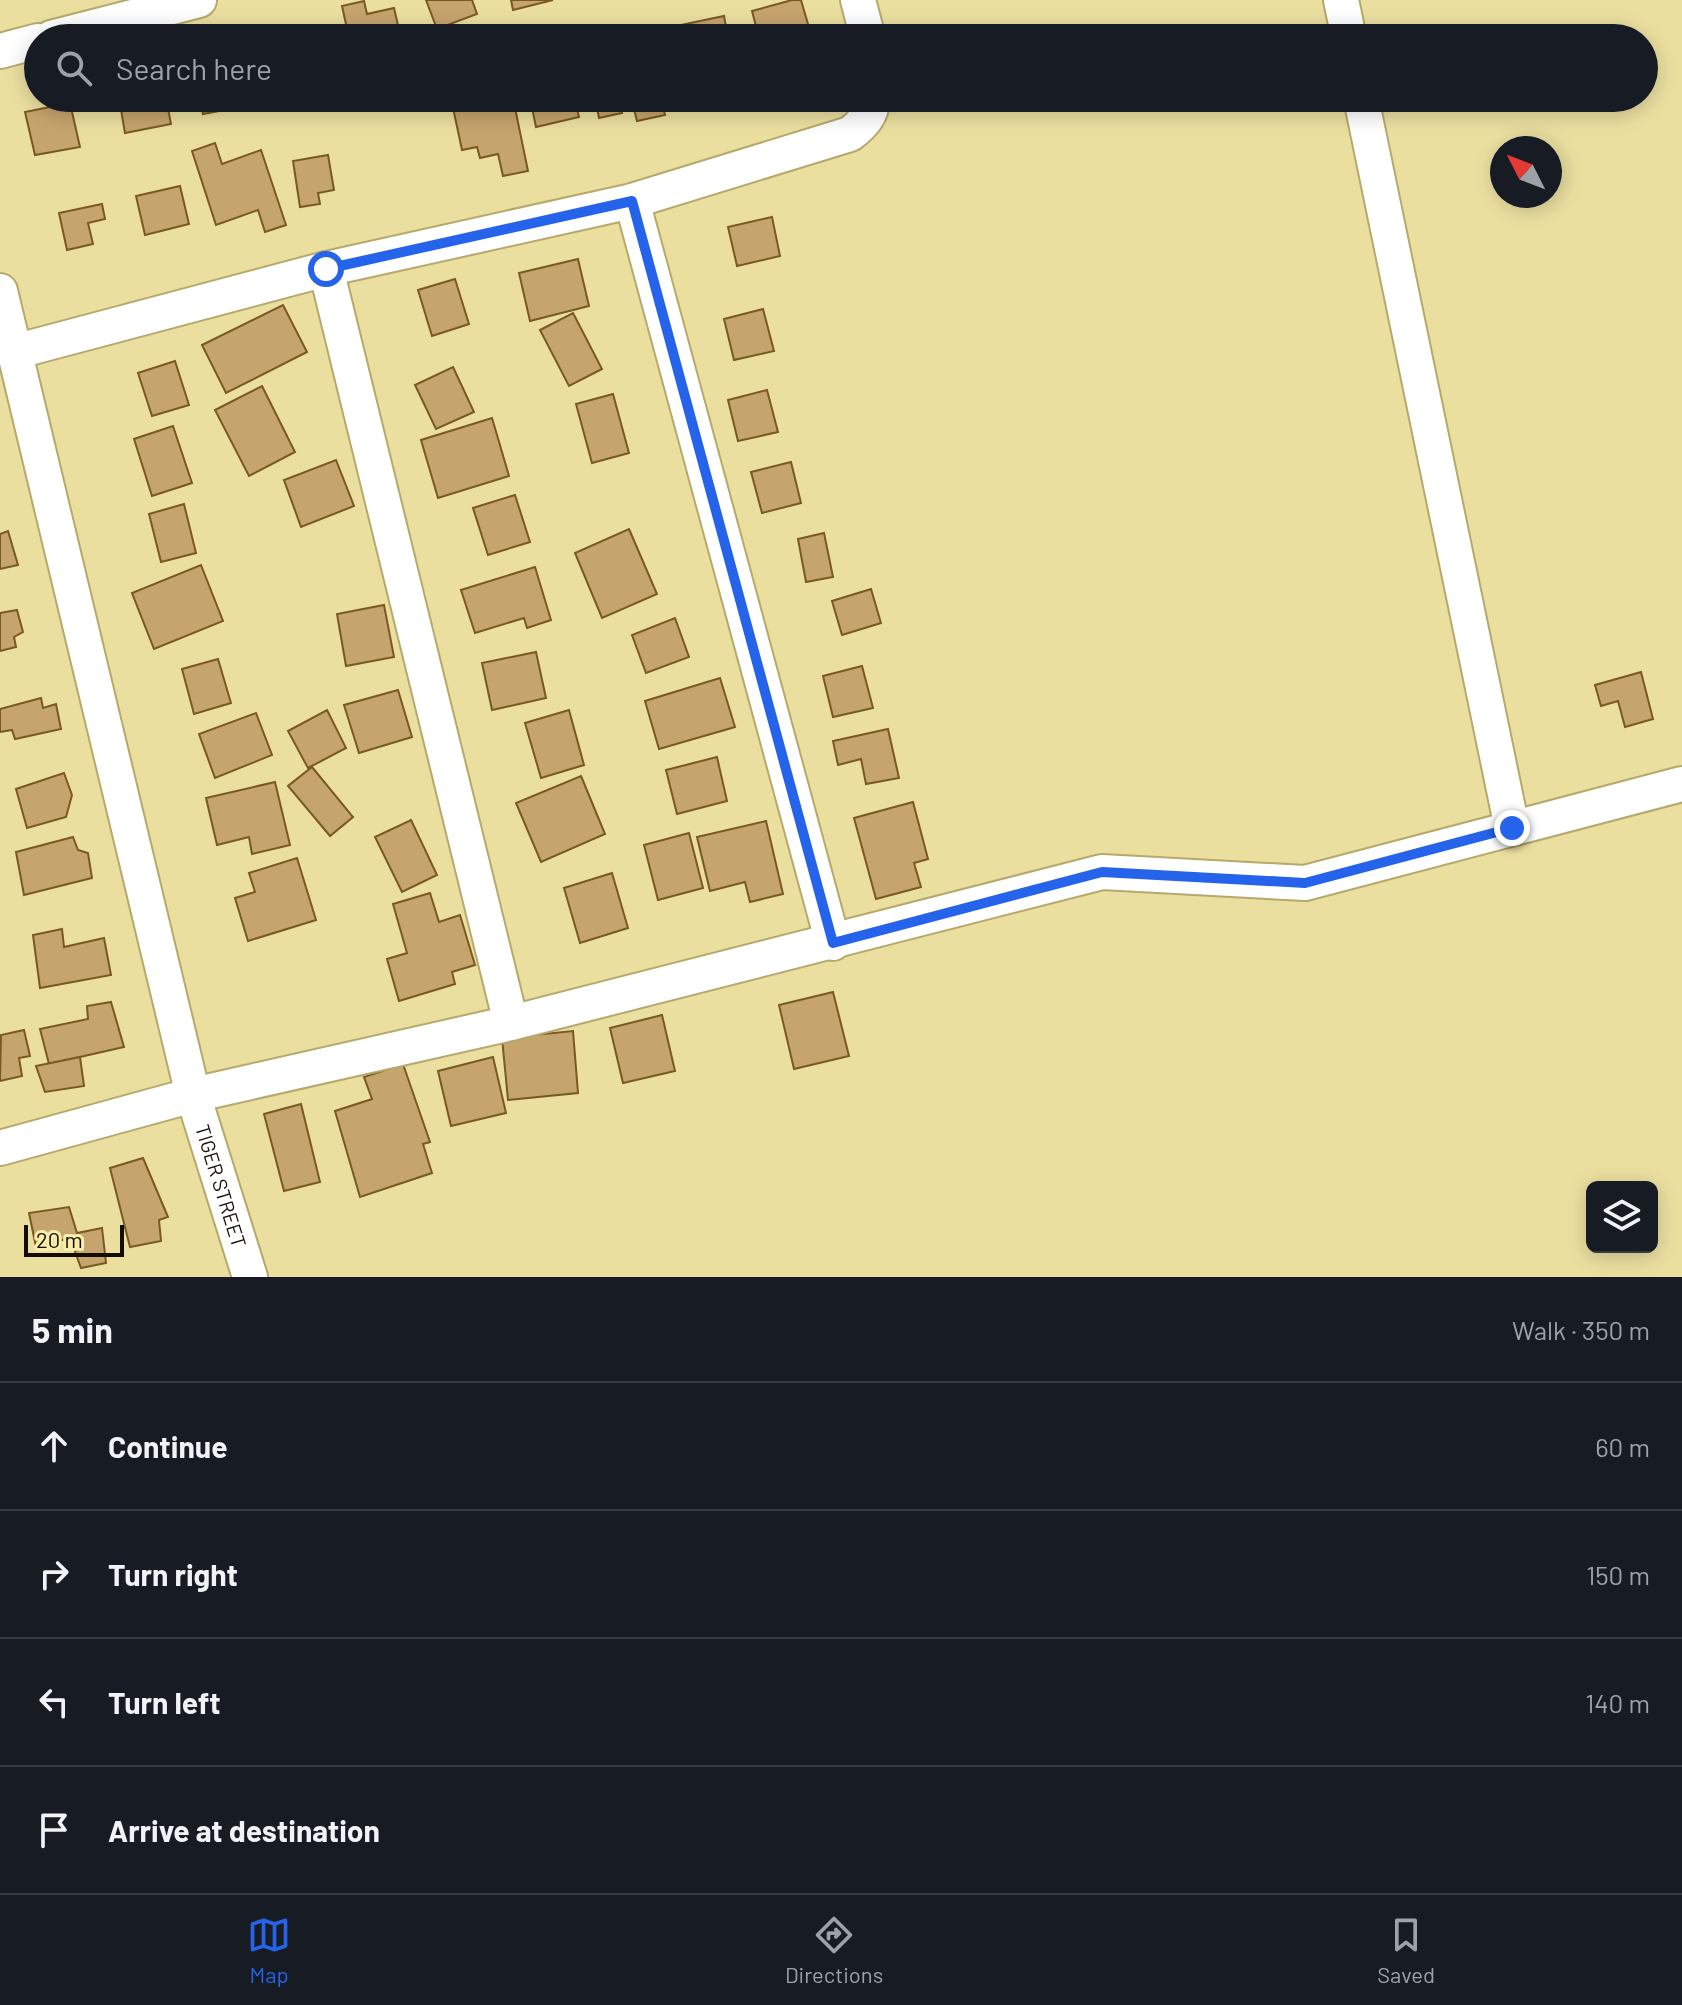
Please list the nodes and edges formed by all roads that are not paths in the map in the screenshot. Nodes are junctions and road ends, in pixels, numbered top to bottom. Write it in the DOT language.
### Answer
graph roads {
  1 [pos="199,0"];
  2 [pos="858,0"];
  3 [pos="1341,0"];
  4 [pos="106,24"];
  5 [pos="864,24"];
  6 [pos="1346,24"];
  7 [pos="24,45"];
  8 [pos="0,51"];
  9 [pos="869,112"];
  10 [pos="1364,112"];
  11 [pos="632,201"];
  12 [pos="326,269"];
  13 [pos="0,291"];
  14 [pos="14,352"];
  15 [pos="1682,784"];
  16 [pos="1512,828"];
  17 [pos="833,943"];
  18 [pos="511,1023"];
  19 [pos="193,1095"];
  20 [pos="0,1148"];
  21 [pos="250,1277"];
  1 -- 4 [label="street"];
  2 -- 5 [label="street"];
  3 -- 6 [label="street"];
  7 -- 8 [label="street"];
  9 -- 11 [label="street"];
  10 -- 16 [label="street"];
  11 -- 12 [label="street"];
  11 -- 17 [label="street"];
  12 -- 14 [label="street"];
  12 -- 18 [label="street"];
  13 -- 14 [label="street, TIGER STREET"];
  14 -- 19 [label="street, TIGER STREET"];
  15 -- 16 [label="street"];
  16 -- 17 [label="street"];
  17 -- 18 [label="street"];
  18 -- 19 [label="street"];
  19 -- 20 [label="street"];
  19 -- 21 [label="street, TIGER STREET"];
}
